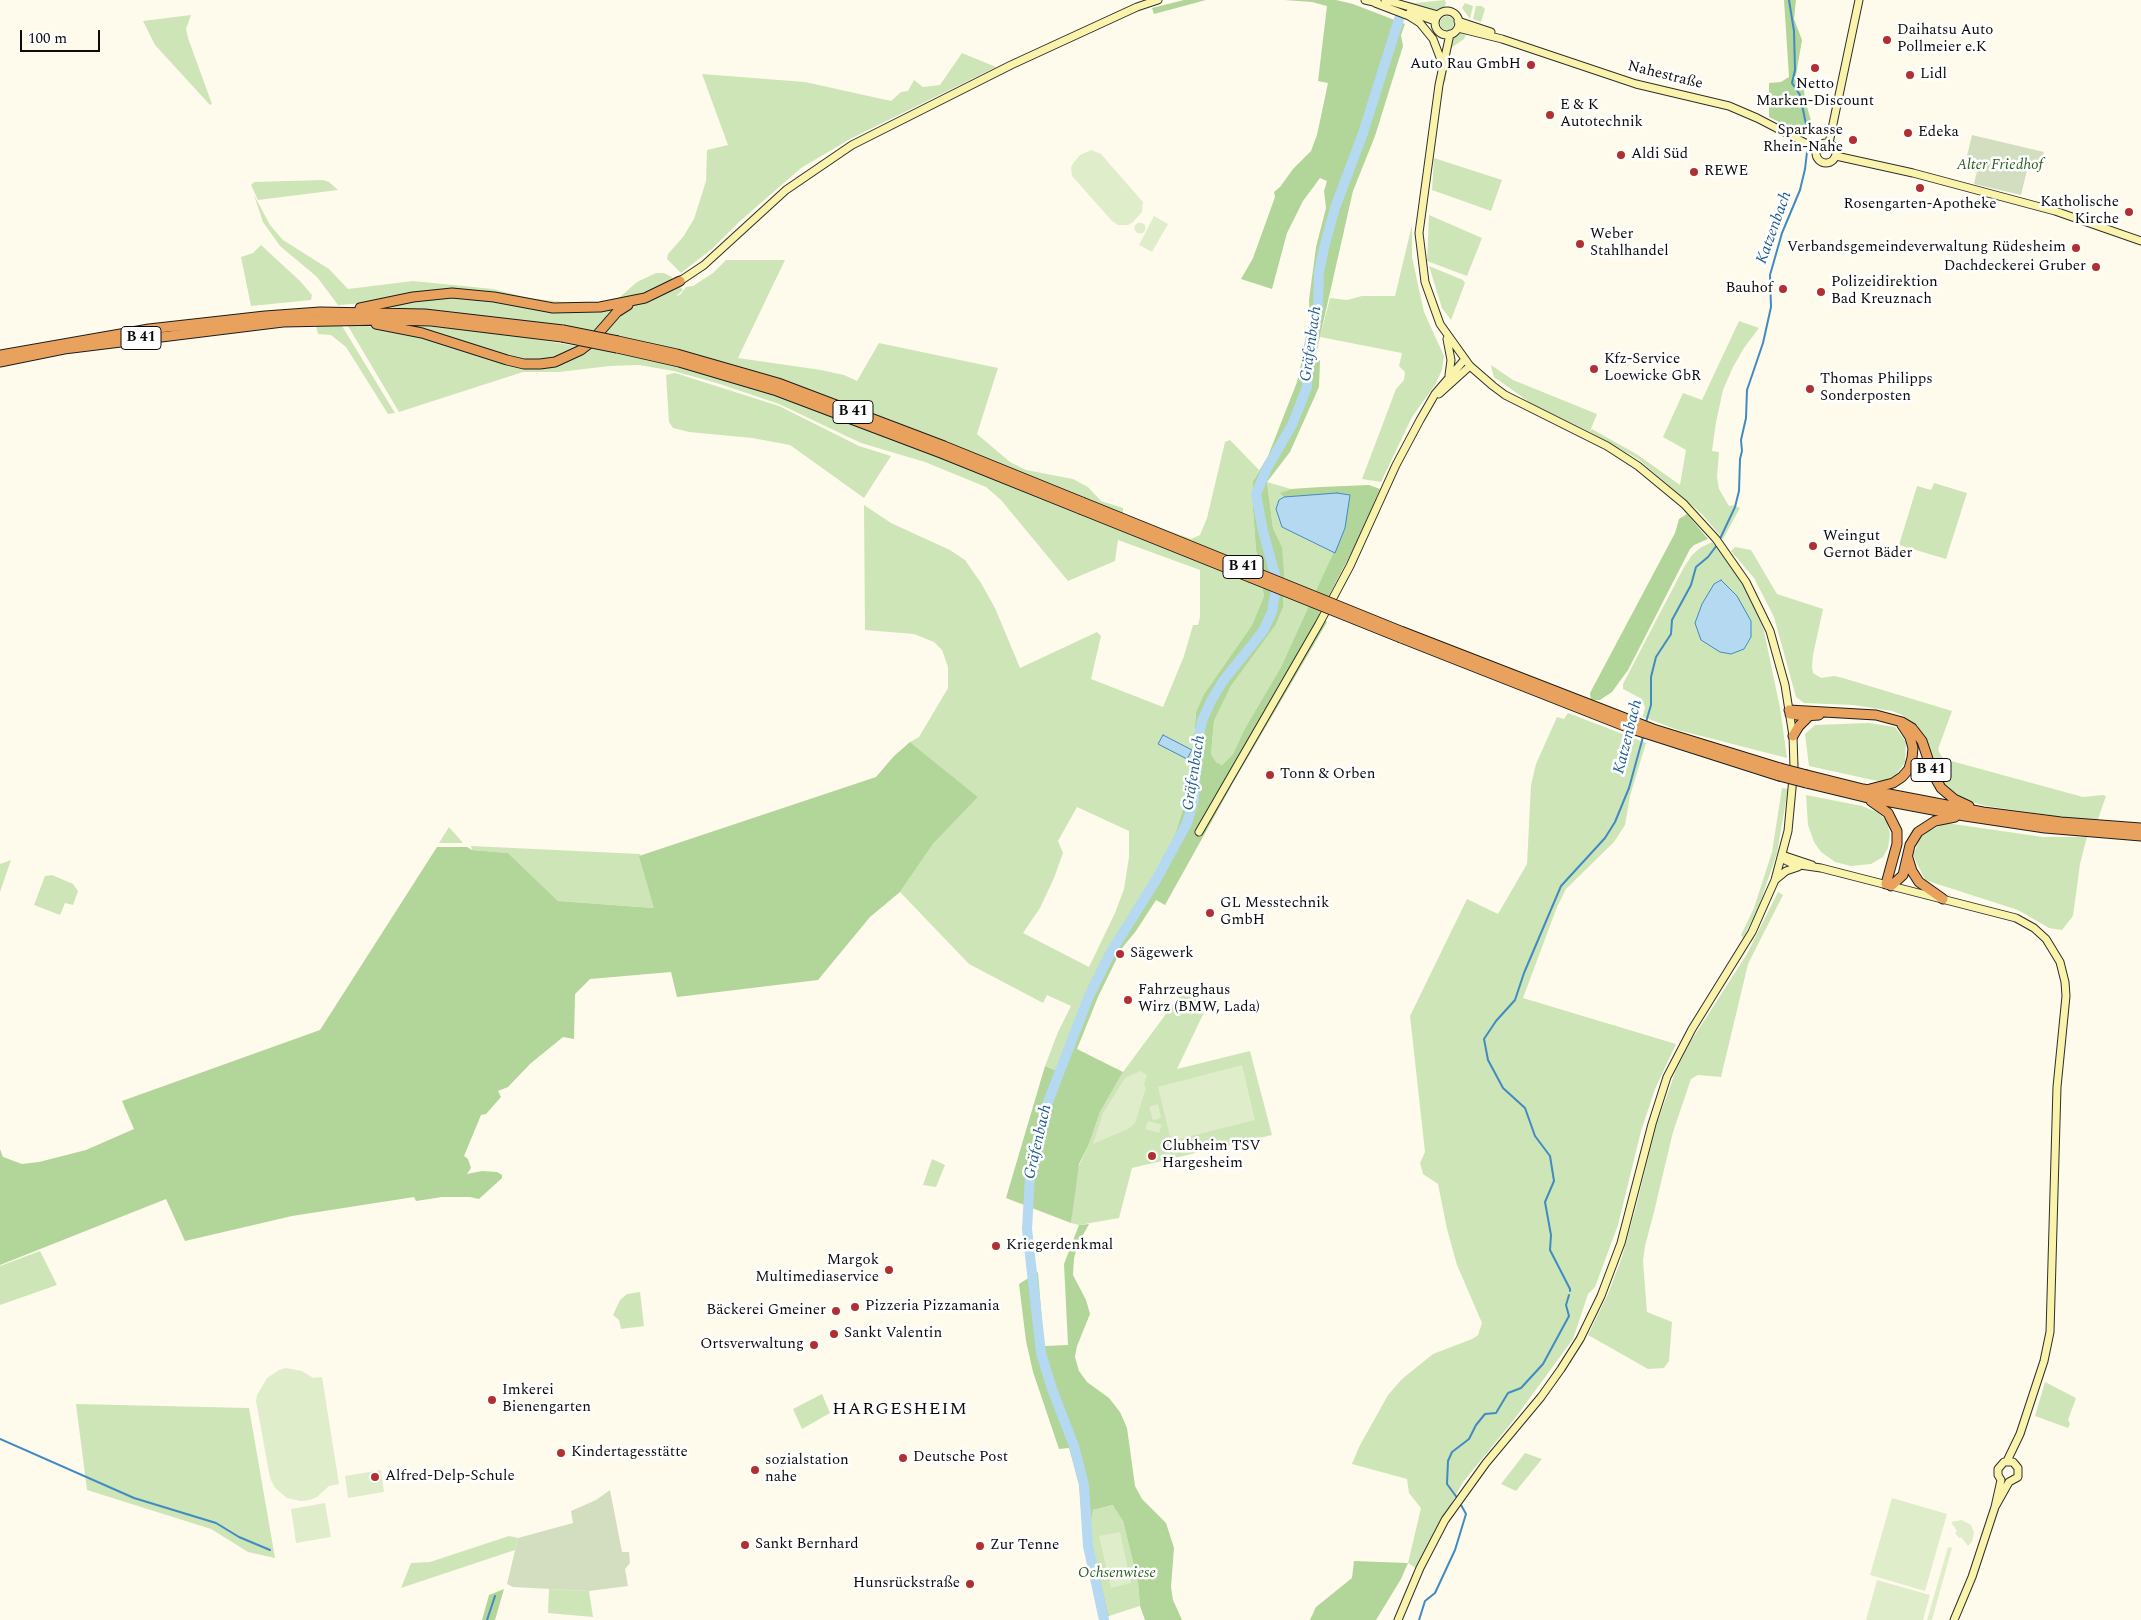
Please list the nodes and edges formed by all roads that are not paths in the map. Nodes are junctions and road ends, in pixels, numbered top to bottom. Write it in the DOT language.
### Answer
graph roads {
  1 [pos="1158,0"];
  2 [pos="1365,0"];
  3 [pos="1385,0"];
  4 [pos="1858,0"];
  5 [pos="1375,3"];
  6 [pos="1437,18"];
  7 [pos="1458,24"];
  8 [pos="1446,34"];
  9 [pos="1441,60"];
  10 [pos="1440,76"];
  11 [pos="1829,144"];
  12 [pos="1817,149"];
  13 [pos="1836,156"];
  14 [pos="2141,241"];
  15 [pos="680,281"];
  16 [pos="635,301"];
  17 [pos="345,316"];
  18 [pos="1446,333"];
  19 [pos="0,355"];
  20 [pos="0,362"];
  21 [pos="1467,362"];
  22 [pos="1449,376"];
  23 [pos="1426,408"];
  24 [pos="1790,712"];
  25 [pos="1829,713"];
  26 [pos="1809,716"];
  27 [pos="1892,718"];
  28 [pos="1793,736"];
  29 [pos="1864,793"];
  30 [pos="1983,812"];
  31 [pos="1965,816"];
  32 [pos="2141,828"];
  33 [pos="1199,832"];
  34 [pos="2141,836"];
  35 [pos="1908,855"];
  36 [pos="1782,857"];
  37 [pos="1801,866"];
  38 [pos="1821,868"];
  39 [pos="1775,880"];
  40 [pos="1888,885"];
  41 [pos="1944,899"];
  42 [pos="2020,1434"];
  43 [pos="2007,1461"];
  44 [pos="2015,1464"];
  45 [pos="2005,1481"];
  46 [pos="1398,1620"];
  47 [pos="1954,1620"];
  1 -- 15 [label="main road"];
  2 -- 5 [label="main road"];
  3 -- 6 [label="main road"];
  4 -- 11 [label="main road"];
  5 -- 6 [label="main road"];
  5 -- 9 [label="main road"];
  6 -- 7 [label="main road"];
  6 -- 8 [label="main road"];
  7 -- 8 [label="main road"];
  7 -- 12 [label="main road, Nahestraße"];
  8 -- 9 [label="main road"];
  8 -- 10 [label="main road"];
  9 -- 10 [label="main road"];
  10 -- 18 [label="main road"];
  11 -- 12 [label="main road"];
  11 -- 13 [label="main road"];
  12 -- 13 [label="main road"];
  13 -- 14 [label="main road"];
  15 -- 16 [label="highway, B 41"];
  16 -- 17 [label="highway, B 41"];
  16 -- 17 [label="highway, B 41"];
  17 -- 19 [label="highway, B 41"];
  17 -- 20 [label="highway, B 41"];
  17 -- 29 [label="highway, B 41, bridge"];
  18 -- 21 [label="main road"];
  18 -- 22 [label="main road"];
  21 -- 22 [label="main road"];
  21 -- 23 [label="main road"];
  21 -- 24 [label="main road"];
  22 -- 23 [label="main road"];
  23 -- 33 [label="main road"];
  24 -- 25 [label="highway"];
  24 -- 26 [label="highway"];
  24 -- 28 [label="main road"];
  25 -- 26 [label="highway"];
  25 -- 27 [label="highway"];
  26 -- 28 [label="highway"];
  27 -- 29 [label="highway, B 41"];
  27 -- 30 [label="highway, B 41"];
  28 -- 36 [label="main road"];
  29 -- 30 [label="highway, B 41"];
  29 -- 31 [label="highway, B 41"];
  29 -- 40 [label="highway, B 41"];
  30 -- 32 [label="highway, B 41"];
  31 -- 34 [label="highway, B 41"];
  31 -- 35 [label="highway, B 41"];
  35 -- 40 [label="highway, B 41"];
  35 -- 41 [label="highway"];
  36 -- 37 [label="main road"];
  36 -- 38 [label="main road"];
  36 -- 39 [label="main road"];
  37 -- 38 [label="main road"];
  37 -- 39 [label="main road"];
  38 -- 40 [label="main road"];
  39 -- 46 [label="main road"];
  40 -- 41 [label="main road"];
  41 -- 42 [label="main road"];
  42 -- 43 [label="main road"];
  42 -- 44 [label="main road"];
  43 -- 44 [label="main road"];
  43 -- 45 [label="main road"];
  44 -- 45 [label="main road"];
  45 -- 47 [label="main road"];
}
